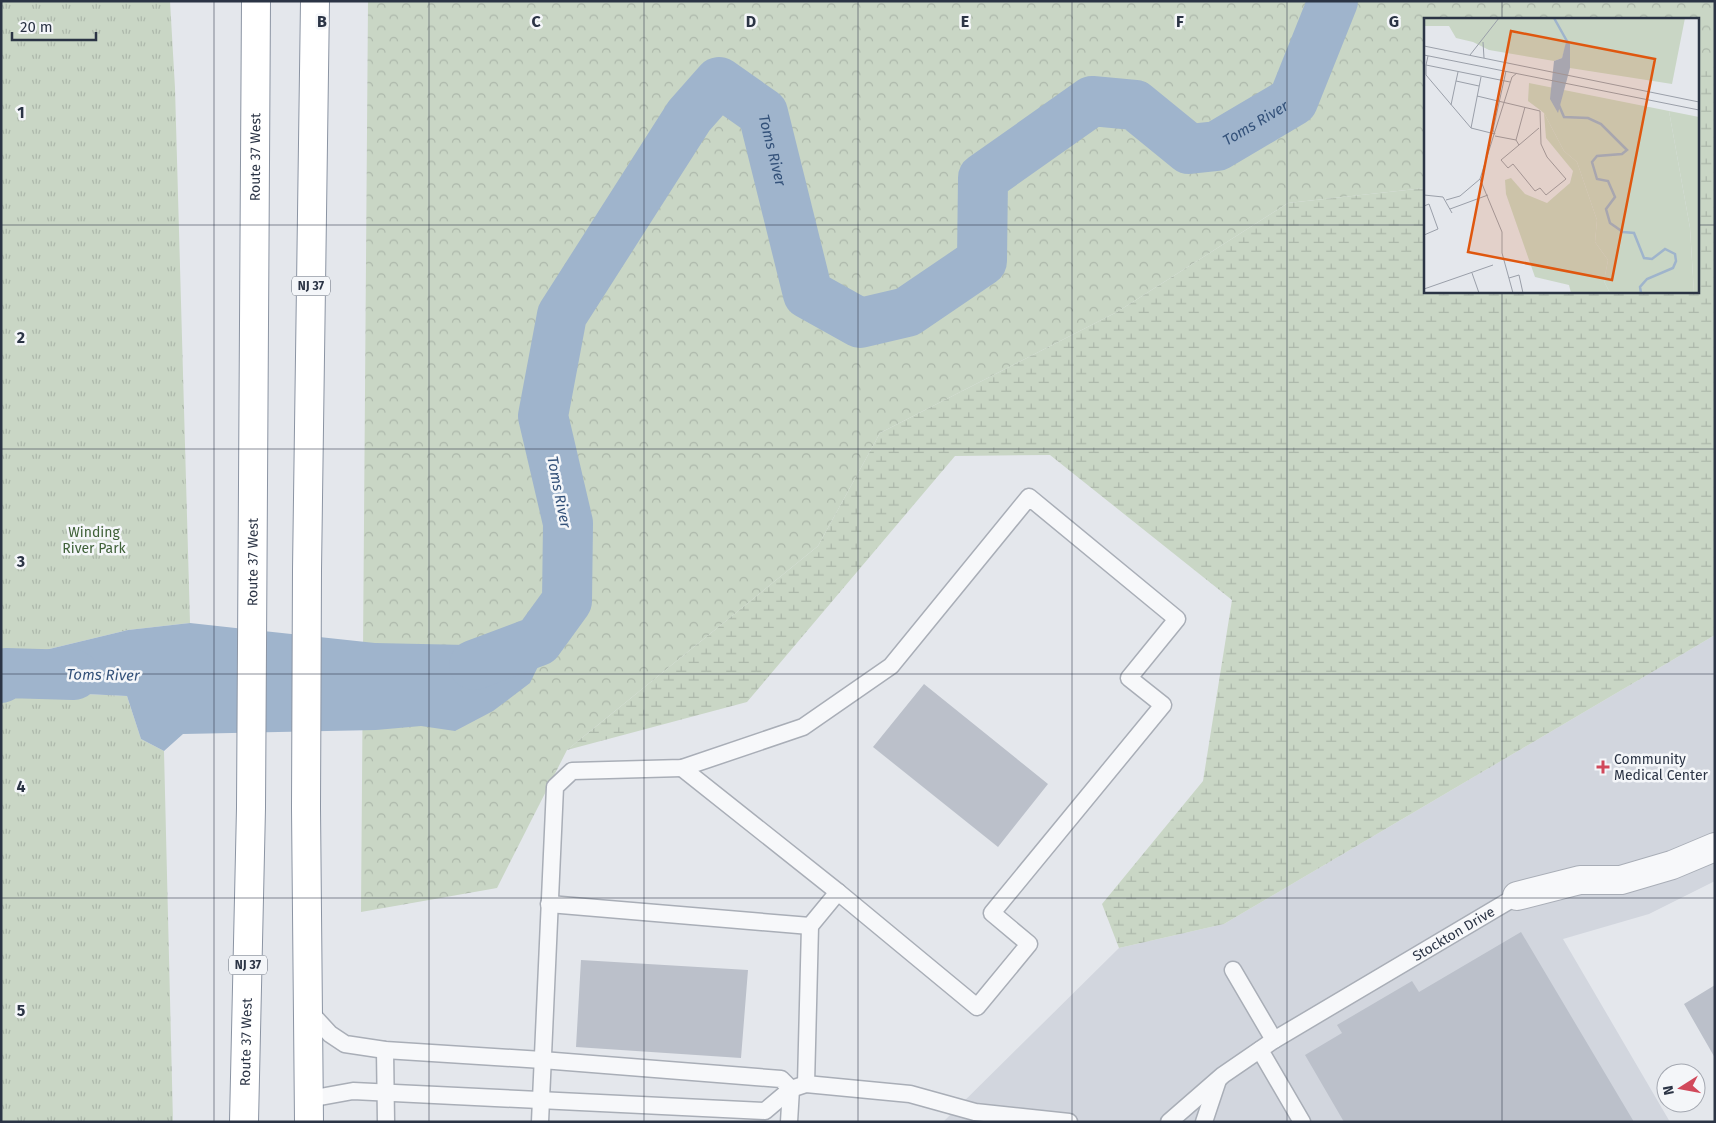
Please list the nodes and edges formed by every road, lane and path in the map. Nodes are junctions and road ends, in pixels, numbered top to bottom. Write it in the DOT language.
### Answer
graph roads {
  1 [pos="256,1"];
  2 [pos="315,1"];
  3 [pos="682,768"];
  4 [pos="1715,847"];
  5 [pos="838,892"];
  6 [pos="1517,896"];
  7 [pos="549,904"];
  8 [pos="810,926"];
  9 [pos="1233,970"];
  10 [pos="308,1010"];
  11 [pos="1274,1040"];
  12 [pos="385,1050"];
  13 [pos="1260,1050"];
  14 [pos="542,1060"];
  15 [pos="1218,1080"];
  16 [pos="798,1086"];
  17 [pos="386,1092"];
  18 [pos="540,1100"];
  19 [pos="309,1110"];
  20 [pos="244,1122"];
  21 [pos="386,1122"];
  22 [pos="540,1122"];
  23 [pos="789,1122"];
  24 [pos="1069,1122"];
  25 [pos="1169,1122"];
  26 [pos="1204,1122"];
  27 [pos="1302,1122"];
  1 -- 20 [label="highway, Route 37 West / NJ 37"];
  2 -- 10 [label="highway, NJ 37"];
  3 -- 5 [label="lane"];
  3 -- 5 [label="lane"];
  3 -- 7 [label="lane"];
  4 -- 6 [label="street, Stockton Drive"];
  5 -- 8 [label="lane"];
  6 -- 11 [label="lane, Stockton Drive"];
  7 -- 8 [label="lane"];
  7 -- 14 [label="lane"];
  8 -- 16 [label="lane"];
  9 -- 11 [label="lane"];
  10 -- 12 [label="lane"];
  10 -- 19 [label="highway, NJ 37"];
  11 -- 13 [label="lane, Stockton Drive"];
  12 -- 14 [label="lane"];
  12 -- 17 [label="lane"];
  13 -- 15 [label="lane, Stockton Drive"];
  13 -- 27 [label="lane"];
  14 -- 16 [label="lane"];
  14 -- 18 [label="lane"];
  15 -- 25 [label="lane, Stockton Drive"];
  15 -- 26 [label="lane"];
  16 -- 18 [label="lane"];
  16 -- 23 [label="lane"];
  16 -- 24 [label="lane"];
  17 -- 18 [label="lane"];
  17 -- 19 [label="lane"];
  17 -- 21 [label="lane"];
  18 -- 22 [label="lane"];
}
